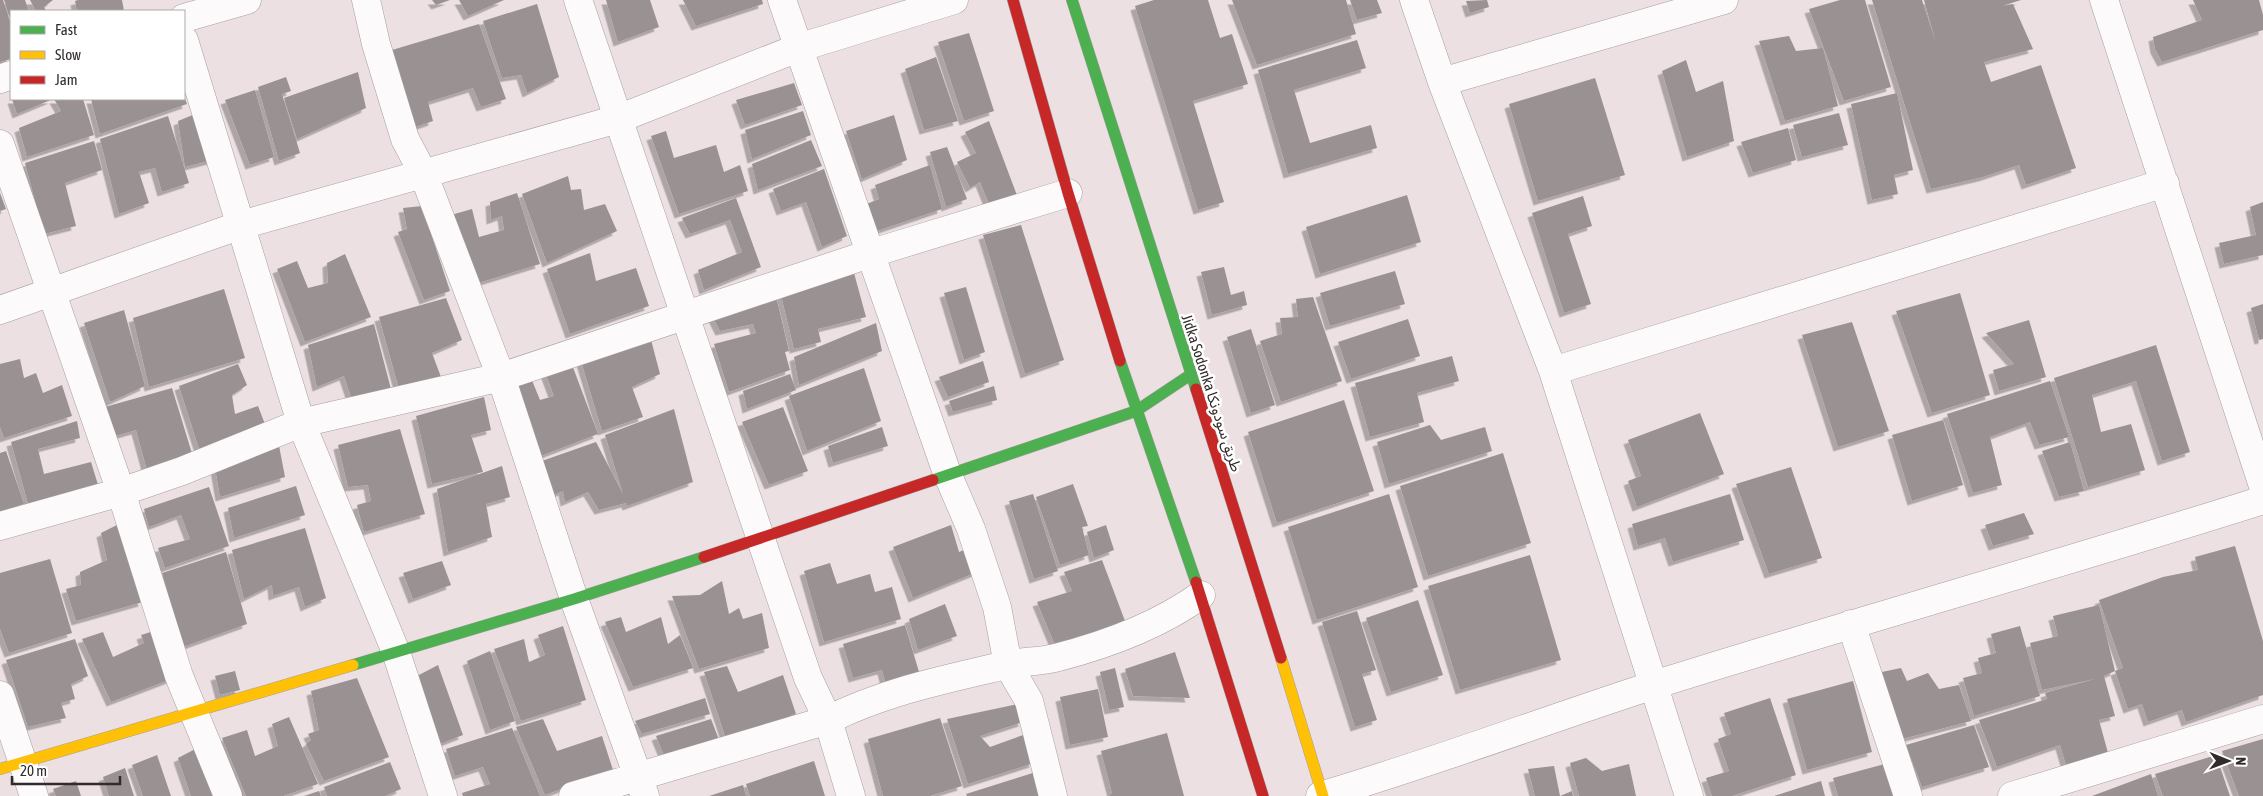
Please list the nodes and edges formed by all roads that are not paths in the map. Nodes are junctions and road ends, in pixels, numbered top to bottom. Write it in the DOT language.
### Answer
graph roads {
  1 [pos="247,0"];
  2 [pos="366,0"];
  3 [pos="578,0"];
  4 [pos="782,0"];
  5 [pos="954,0"];
  6 [pos="1013,0"];
  7 [pos="1072,0"];
  8 [pos="1414,0"];
  9 [pos="1724,0"];
  10 [pos="2104,0"];
  11 [pos="185,18"];
  12 [pos="185,43"];
  13 [pos="798,48"];
  14 [pos="1442,82"];
  15 [pos="618,119"];
  16 [pos="0,144"];
  17 [pos="423,173"];
  18 [pos="2166,183"];
  19 [pos="1068,193"];
  20 [pos="240,225"];
  21 [pos="872,253"];
  22 [pos="51,293"];
  23 [pos="0,310"];
  24 [pos="684,316"];
  25 [pos="1553,371"];
  26 [pos="1190,375"];
  27 [pos="501,377"];
  28 [pos="1136,410"];
  29 [pos="301,424"];
  30 [pos="948,473"];
  31 [pos="2263,486"];
  32 [pos="121,492"];
  33 [pos="2263,500"];
  34 [pos="0,526"];
  35 [pos="760,539"];
  36 [pos="1201,596"];
  37 [pos="574,599"];
  38 [pos="1851,624"];
  39 [pos="396,652"];
  40 [pos="1008,664"];
  41 [pos="1653,685"];
  42 [pos="0,695"];
  43 [pos="193,711"];
  44 [pos="2263,719"];
  45 [pos="828,720"];
  46 [pos="12,766"];
  47 [pos="641,786"];
  48 [pos="34,796"];
  49 [pos="228,796"];
  50 [pos="443,796"];
  51 [pos="572,796"];
  52 [pos="851,796"];
  53 [pos="1053,796"];
  54 [pos="1263,796"];
  55 [pos="1322,796"];
  56 [pos="1689,796"];
  57 [pos="1908,796"];
  58 [pos="2012,796"];
  1 -- 11 [label="street"];
  2 -- 17 [label="street"];
  3 -- 15 [label="street"];
  4 -- 13 [label="street"];
  5 -- 13 [label="street"];
  6 -- 19 [label="main road"];
  7 -- 26 [label="main road, Jidka Sodonka طريق سودونكا"];
  8 -- 14 [label="street"];
  9 -- 14 [label="street"];
  10 -- 18 [label="street"];
  12 -- 20 [label="street"];
  13 -- 15 [label="street"];
  13 -- 21 [label="street"];
  14 -- 25 [label="street"];
  15 -- 17 [label="street"];
  15 -- 24 [label="street"];
  16 -- 22 [label="street"];
  17 -- 20 [label="street"];
  17 -- 27 [label="street"];
  18 -- 25 [label="street"];
  18 -- 31 [label="street"];
  19 -- 21 [label="street"];
  19 -- 28 [label="main road"];
  20 -- 22 [label="street"];
  20 -- 29 [label="street"];
  21 -- 24 [label="street"];
  21 -- 30 [label="street"];
  22 -- 23 [label="street"];
  22 -- 32 [label="street"];
  24 -- 27 [label="street"];
  24 -- 35 [label="street"];
  25 -- 41 [label="street"];
  26 -- 28 [label="main road"];
  26 -- 55 [label="main road, Jidka Sodonka طريق سودونكا"];
  27 -- 29 [label="street"];
  27 -- 37 [label="street"];
  28 -- 30 [label="main road"];
  28 -- 36 [label="main road"];
  29 -- 32 [label="street"];
  29 -- 39 [label="street"];
  30 -- 35 [label="main road"];
  30 -- 40 [label="street"];
  32 -- 34 [label="street"];
  32 -- 43 [label="street"];
  33 -- 38 [label="street"];
  35 -- 37 [label="main road"];
  35 -- 45 [label="street"];
  36 -- 40 [label="street"];
  36 -- 54 [label="main road"];
  37 -- 39 [label="main road"];
  37 -- 47 [label="street"];
  38 -- 41 [label="street"];
  38 -- 57 [label="street"];
  39 -- 43 [label="main road"];
  39 -- 50 [label="street"];
  40 -- 45 [label="street"];
  40 -- 53 [label="street"];
  41 -- 55 [label="street"];
  41 -- 56 [label="street"];
  42 -- 46 [label="street"];
  43 -- 46 [label="main road"];
  43 -- 49 [label="street"];
  44 -- 58 [label="street"];
  45 -- 47 [label="street"];
  45 -- 52 [label="street"];
  46 -- 48 [label="street"];
  47 -- 51 [label="street"];
}
